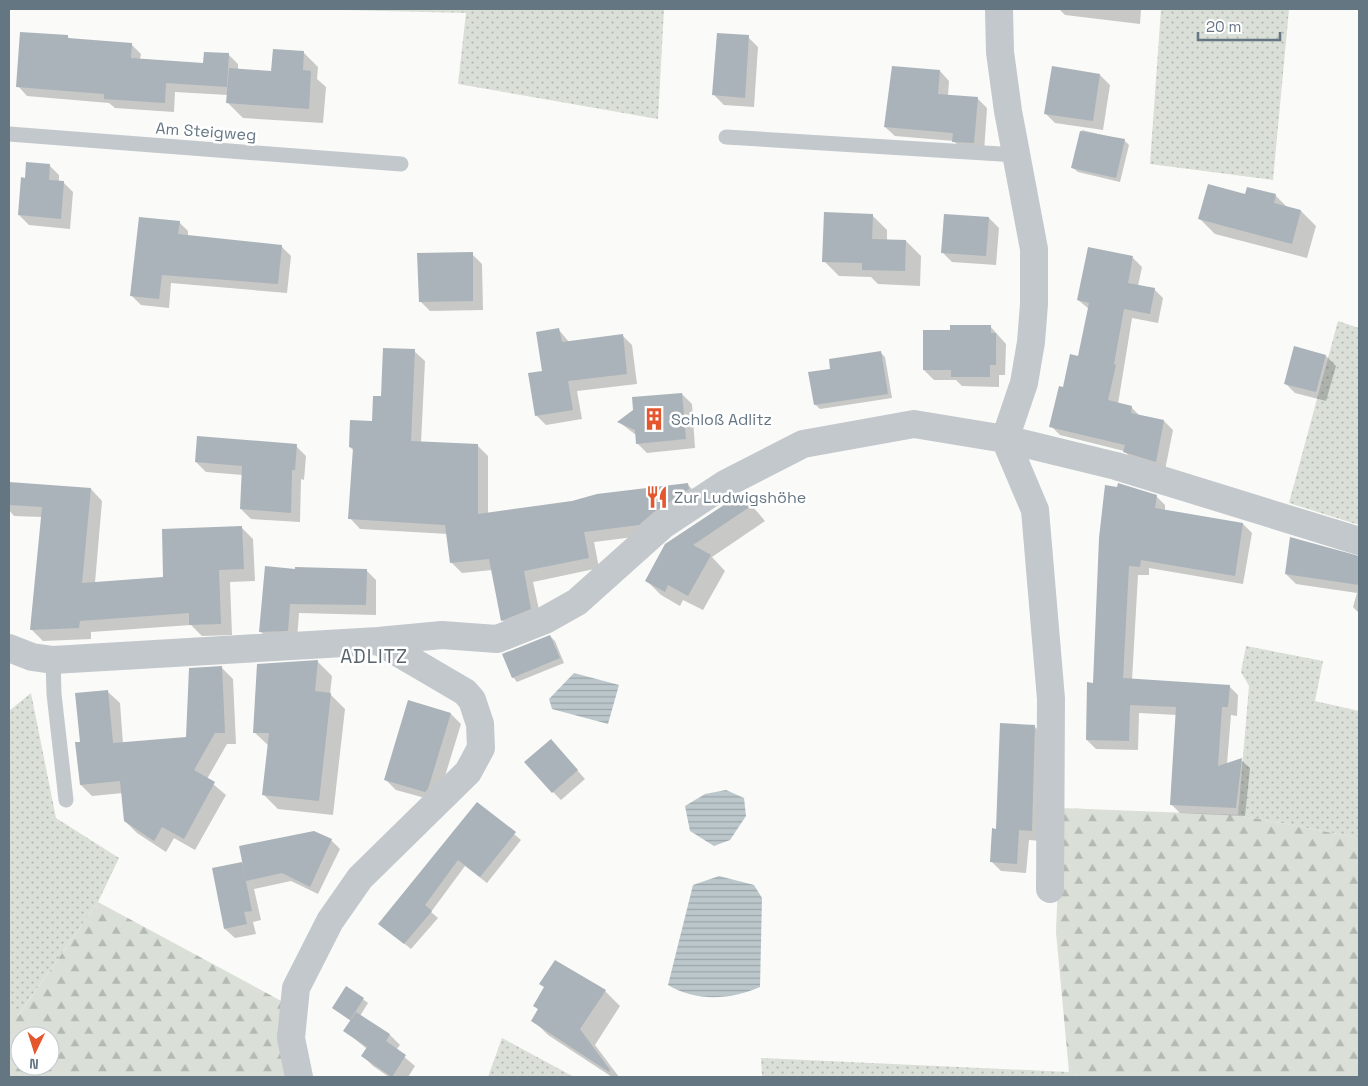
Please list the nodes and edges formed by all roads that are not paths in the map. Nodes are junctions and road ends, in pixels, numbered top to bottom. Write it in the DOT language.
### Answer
graph roads {
  1 [pos="999,9"];
  2 [pos="9,134"];
  3 [pos="726,136"];
  4 [pos="1017,155"];
  5 [pos="400,164"];
  6 [pos="1005,438"];
  7 [pos="1359,541"];
  8 [pos="378,641"];
  9 [pos="9,648"];
  10 [pos="54,660"];
  11 [pos="66,800"];
  12 [pos="1050,889"];
  13 [pos="299,1077"];
  1 -- 4 [label="street"];
  2 -- 5 [label="lane, Am Steigweg"];
  3 -- 4 [label="lane"];
  4 -- 6 [label="street"];
  6 -- 7 [label="street"];
  6 -- 8 [label="street"];
  6 -- 12 [label="street"];
  8 -- 10 [label="street"];
  8 -- 13 [label="street"];
  9 -- 10 [label="street"];
  10 -- 11 [label="lane"];
}
